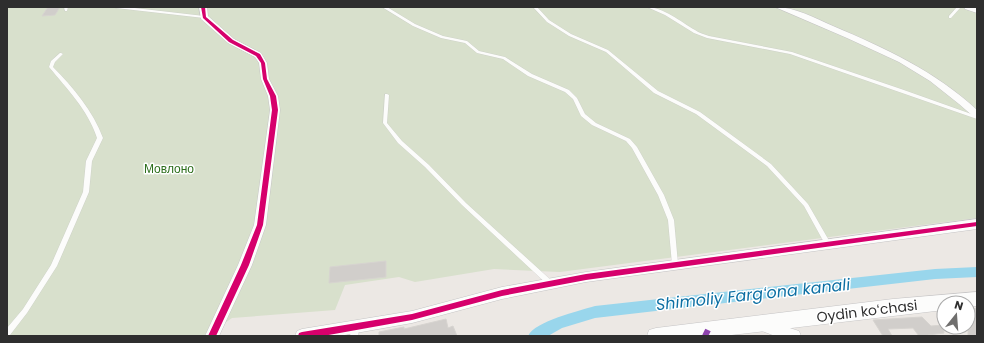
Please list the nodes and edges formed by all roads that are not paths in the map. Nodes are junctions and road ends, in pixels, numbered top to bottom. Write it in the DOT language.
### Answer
graph roads {
  1 [pos="116,7"];
  2 [pos="384,7"];
  3 [pos="535,7"];
  4 [pos="649,7"];
  5 [pos="779,7"];
  6 [pos="959,7"];
  7 [pos="968,7"];
  8 [pos="977,11"];
  9 [pos="204,12"];
  10 [pos="950,17"];
  11 [pos="61,54"];
  12 [pos="386,95"];
  13 [pos="977,115"];
  14 [pos="977,118"];
  15 [pos="977,224"];
  16 [pos="828,244"];
  17 [pos="675,264"];
  18 [pos="551,284"];
  19 [pos="977,299"];
  20 [pos="758,324"];
  21 [pos="355,332"];
  22 [pos="7,333"];
  23 [pos="707,333"];
  24 [pos="212,336"];
  25 [pos="302,336"];
  26 [pos="656,336"];
  27 [pos="794,336"];
  1 -- 9 [label="lane"];
  2 -- 17 [label="lane"];
  3 -- 16 [label="lane"];
  4 -- 14 [label="lane"];
  5 -- 13 [label="street"];
  6 -- 10 [label="lane"];
  7 -- 8 [label="street"];
  9 -- 24 [label="street"];
  11 -- 22 [label="lane"];
  12 -- 18 [label="lane"];
  15 -- 16 [label="street"];
  16 -- 17 [label="street"];
  17 -- 18 [label="street"];
  18 -- 21 [label="street"];
  19 -- 20 [label="street, Oydin koʻchasi"];
  20 -- 23 [label="street, Oydin koʻchasi"];
  20 -- 27 [label="street"];
  21 -- 25 [label="street"];
  23 -- 26 [label="street, Oydin koʻchasi"];
}
